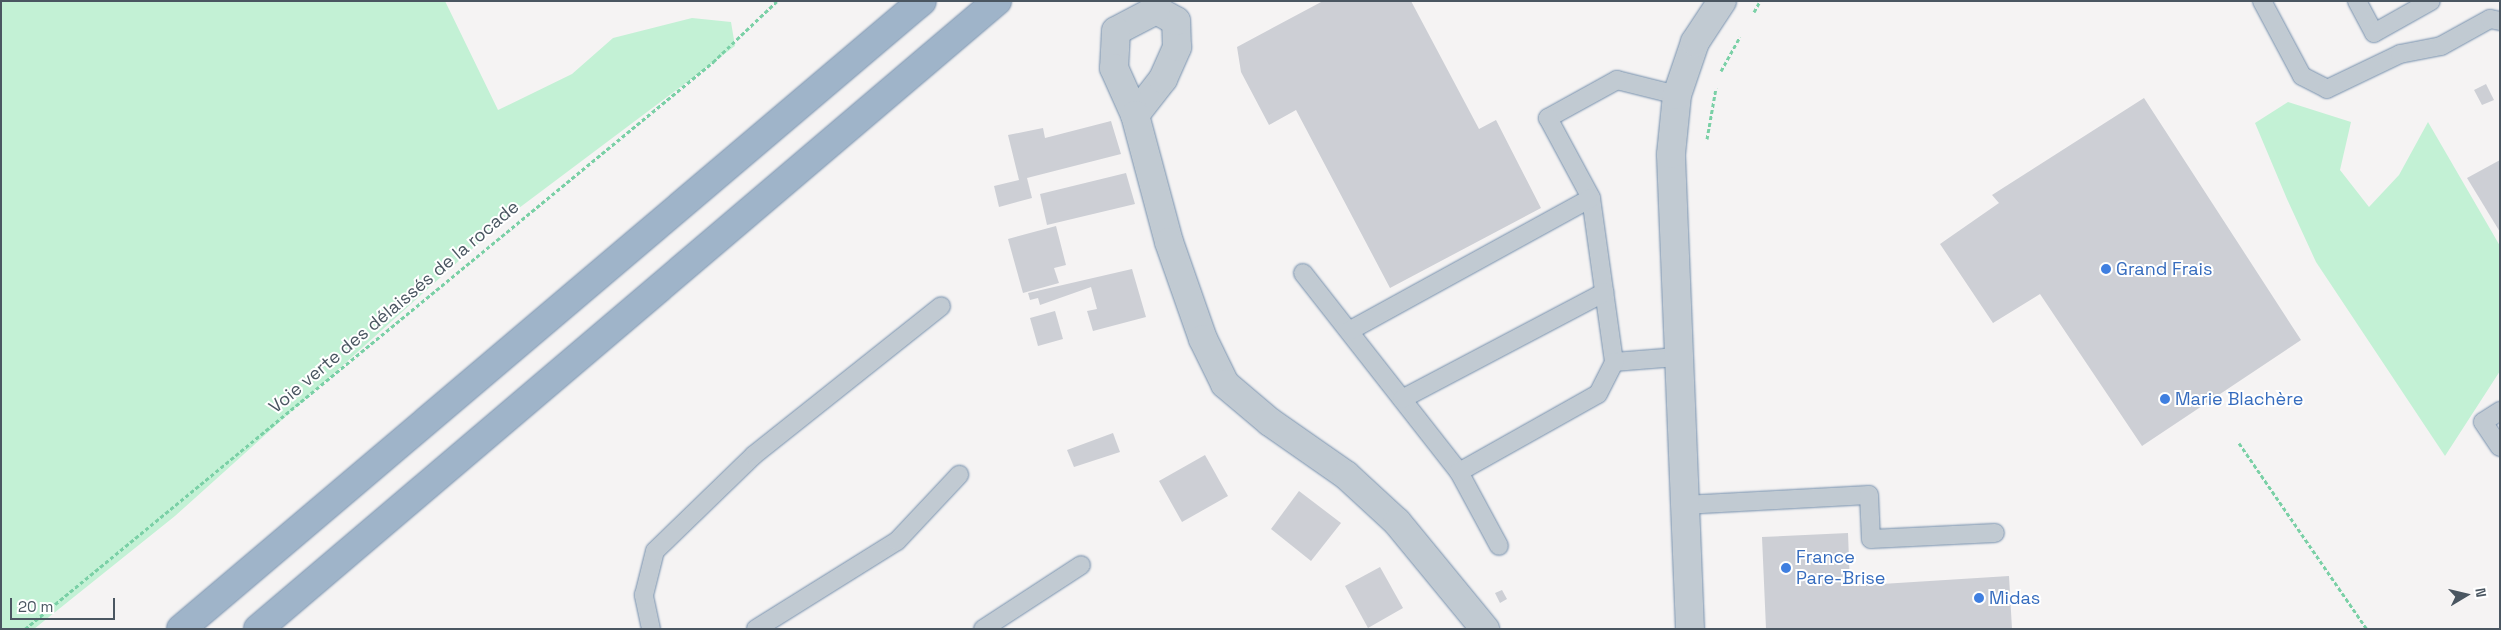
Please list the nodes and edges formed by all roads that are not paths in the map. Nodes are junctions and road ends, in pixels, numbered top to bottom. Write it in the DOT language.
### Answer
graph roads {
  1 [pos="922,1"];
  2 [pos="997,1"];
  3 [pos="1722,1"];
  4 [pos="2262,1"];
  5 [pos="2357,1"];
  6 [pos="2431,1"];
  7 [pos="2500,21"];
  8 [pos="1676,95"];
  9 [pos="1135,115"];
  10 [pos="1592,198"];
  11 [pos="1303,273"];
  12 [pos="1604,292"];
  13 [pos="941,306"];
  14 [pos="1348,330"];
  15 [pos="1677,357"];
  16 [pos="1614,362"];
  17 [pos="1402,399"];
  18 [pos="2500,410"];
  19 [pos="2500,447"];
  20 [pos="1459,472"];
  21 [pos="959,475"];
  22 [pos="1684,504"];
  23 [pos="1995,533"];
  24 [pos="1499,546"];
  25 [pos="1081,565"];
  26 [pos="181,629"];
  27 [pos="258,629"];
  28 [pos="651,629"];
  29 [pos="756,629"];
  30 [pos="984,629"];
  31 [pos="1485,629"];
  32 [pos="1690,629"];
  1 -- 26 [label="highway"];
  2 -- 27 [label="highway"];
  3 -- 8 [label="street"];
  4 -- 7 [label="lane"];
  5 -- 6 [label="lane"];
  8 -- 10 [label="lane"];
  8 -- 15 [label="street"];
  9 -- 31 [label="street"];
  10 -- 12 [label="lane"];
  10 -- 14 [label="lane"];
  11 -- 14 [label="lane"];
  12 -- 16 [label="lane"];
  12 -- 17 [label="lane"];
  13 -- 28 [label="lane"];
  14 -- 17 [label="lane"];
  15 -- 16 [label="lane"];
  15 -- 22 [label="street"];
  16 -- 20 [label="lane"];
  17 -- 20 [label="lane"];
  18 -- 19 [label="lane"];
  20 -- 24 [label="lane"];
  21 -- 29 [label="lane"];
  22 -- 23 [label="lane"];
  22 -- 32 [label="street"];
  25 -- 30 [label="lane"];
}
